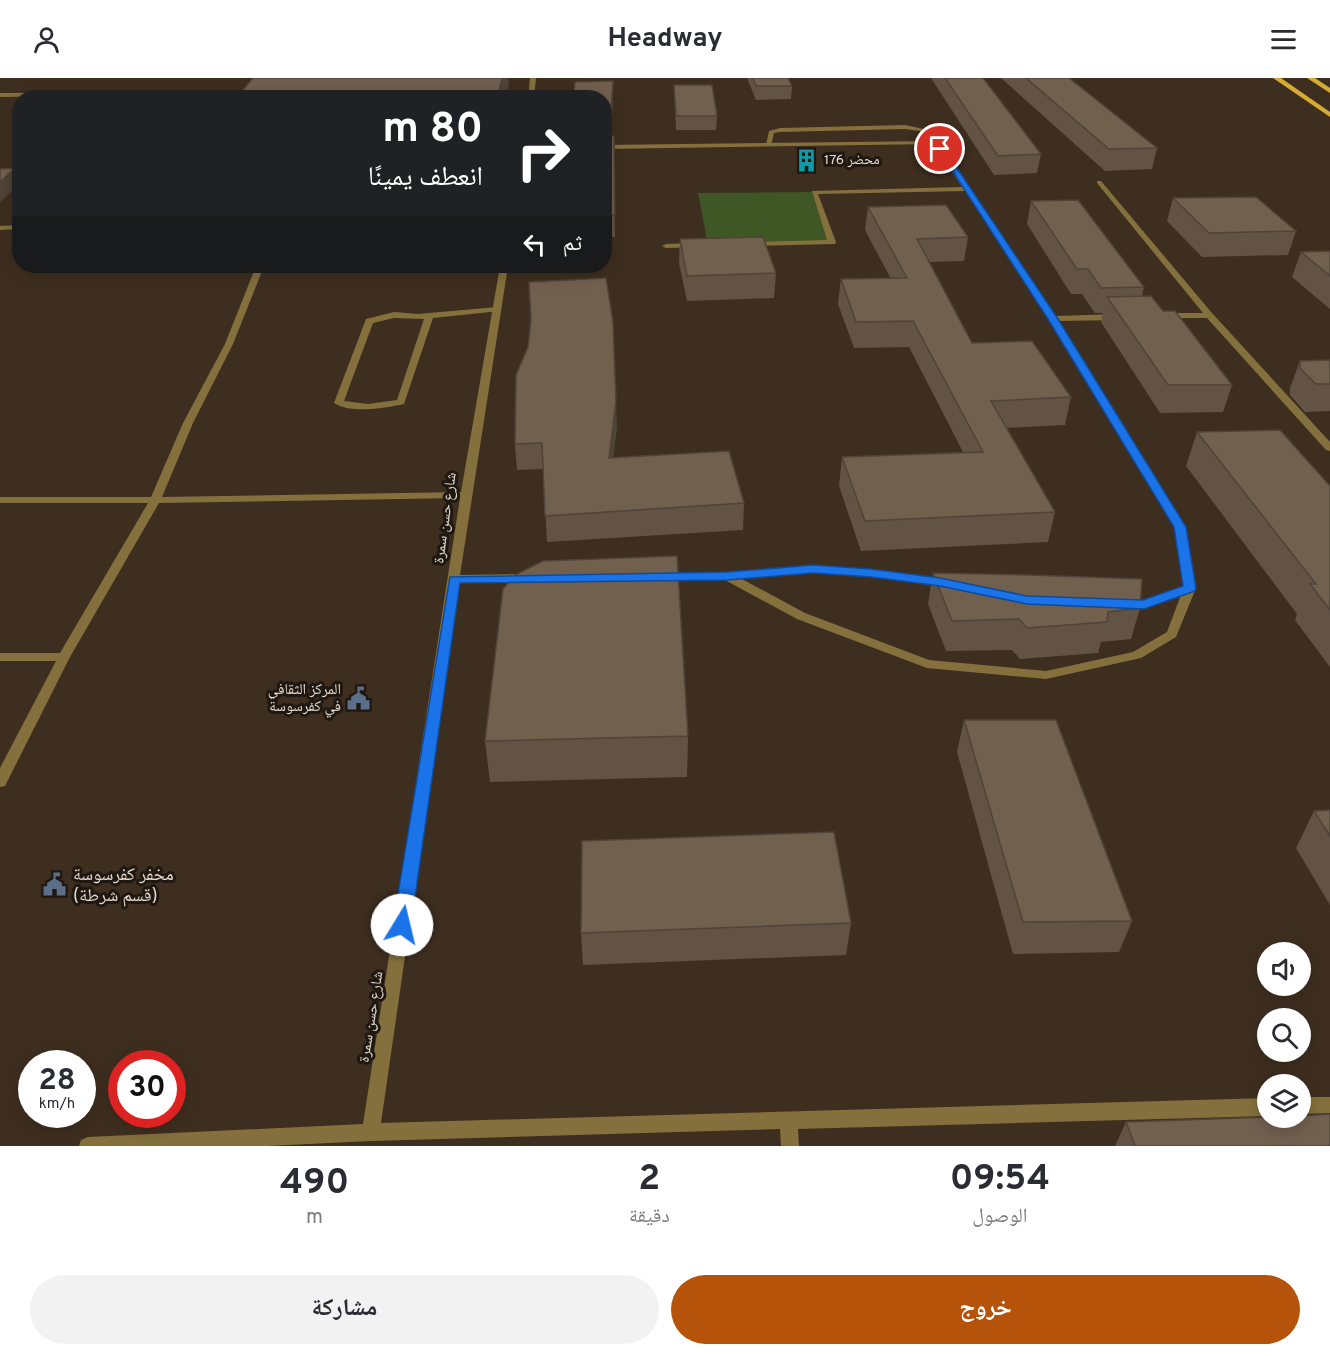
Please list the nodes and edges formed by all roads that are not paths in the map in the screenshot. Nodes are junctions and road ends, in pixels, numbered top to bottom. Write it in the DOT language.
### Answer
graph roads {
  1 [pos="1276,78"];
  2 [pos="1310,78"];
  3 [pos="1330,91"];
  4 [pos="1330,115"];
  5 [pos="936,142"];
  6 [pos="769,145"];
  7 [pos="612,147"];
  8 [pos="1100,182"];
  9 [pos="968,189"];
  10 [pos="742,244"];
  11 [pos="708,245"];
  12 [pos="666,246"];
  13 [pos="257,273"];
  14 [pos="503,273"];
  15 [pos="497,309"];
  16 [pos="1209,315"];
  17 [pos="429,316"];
  18 [pos="1153,316"];
  19 [pos="1131,317"];
  20 [pos="1053,319"];
  21 [pos="1330,448"];
  22 [pos="466,495"];
  23 [pos="0,500"];
  24 [pos="155,500"];
  25 [pos="727,576"];
  26 [pos="656,577"];
  27 [pos="537,578"];
  28 [pos="454,579"];
  29 [pos="962,587"];
  30 [pos="1190,588"];
  31 [pos="1109,603"];
  32 [pos="0,657"];
  33 [pos="64,657"];
  34 [pos="0,782"];
  35 [pos="1330,1105"];
  36 [pos="1311,1106"];
  37 [pos="1257,1107"];
  38 [pos="788,1121"];
  39 [pos="371,1132"];
  40 [pos="88,1146"];
  41 [pos="790,1146"];
  1 -- 4 [label="main road"];
  2 -- 3 [label="main road"];
  5 -- 6 [label="street"];
  5 -- 6 [label="street"];
  5 -- 9 [label="street"];
  6 -- 7 [label="street"];
  8 -- 16 [label="street"];
  9 -- 10 [label="street"];
  9 -- 20 [label="street"];
  11 -- 12 [label="street"];
  13 -- 24 [label="street"];
  14 -- 15 [label="street, شارع حسن سمرة"];
  15 -- 17 [label="street"];
  15 -- 22 [label="street, شارع حسن سمرة"];
  16 -- 18 [label="street"];
  16 -- 21 [label="street"];
  17 -- 17 [label="street"];
  19 -- 20 [label="street"];
  20 -- 30 [label="street"];
  22 -- 24 [label="street"];
  22 -- 28 [label="street, شارع حسن سمرة"];
  23 -- 24 [label="street"];
  24 -- 33 [label="street"];
  25 -- 26 [label="street"];
  25 -- 29 [label="street"];
  25 -- 30 [label="street"];
  27 -- 28 [label="street"];
  28 -- 39 [label="street, شارع حسن سمرة"];
  30 -- 31 [label="street"];
  32 -- 33 [label="street"];
  33 -- 34 [label="street"];
  35 -- 36 [label="street"];
  37 -- 38 [label="street"];
  38 -- 39 [label="street"];
  38 -- 41 [label="street"];
  39 -- 40 [label="street"];
}
